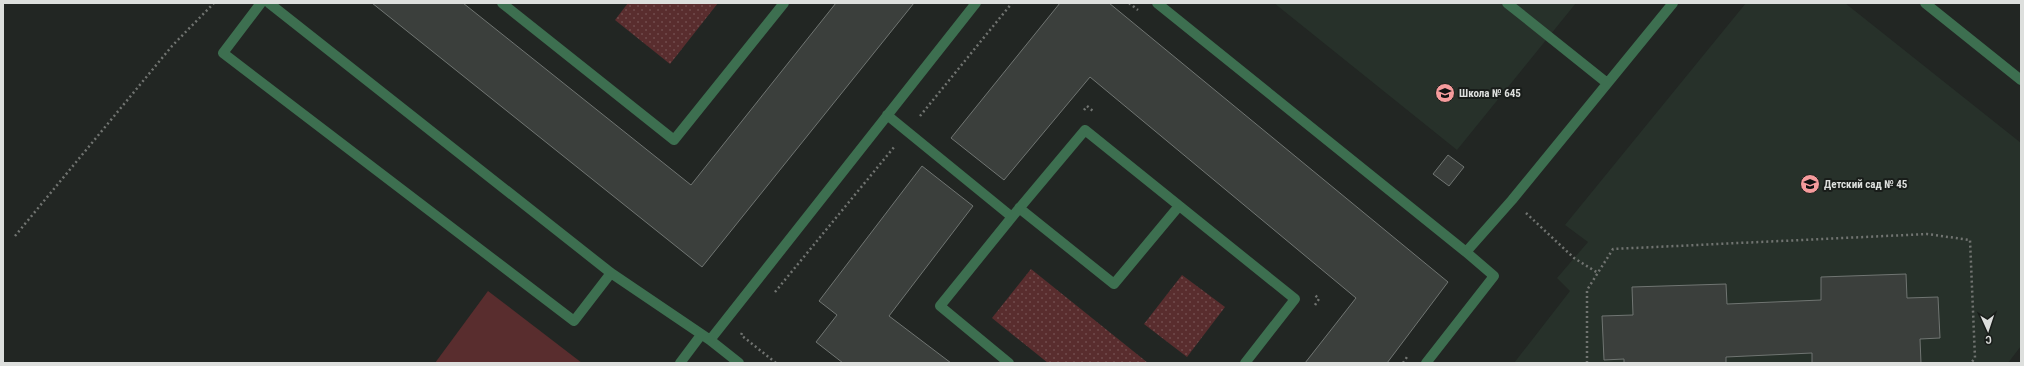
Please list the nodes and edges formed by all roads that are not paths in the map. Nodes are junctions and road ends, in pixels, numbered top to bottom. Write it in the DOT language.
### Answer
graph roads {
  1 [pos="261,3"];
  2 [pos="269,3"];
  3 [pos="502,3"];
  4 [pos="784,3"];
  5 [pos="976,3"];
  6 [pos="1157,3"];
  7 [pos="1506,3"];
  8 [pos="1673,3"];
  9 [pos="1925,3"];
  10 [pos="2021,80"];
  11 [pos="1607,83"];
  12 [pos="887,115"];
  13 [pos="1179,206"];
  14 [pos="1019,208"];
  15 [pos="1012,216"];
  16 [pos="1466,252"];
  17 [pos="611,273"];
  18 [pos="706,337"];
  19 [pos="680,363"];
  20 [pos="740,363"];
  21 [pos="1009,363"];
  22 [pos="1245,363"];
  23 [pos="1426,363"];
  1 -- 17 [label="street"];
  2 -- 17 [label="street"];
  3 -- 4 [label="street"];
  5 -- 12 [label="street"];
  6 -- 16 [label="street"];
  7 -- 11 [label="street"];
  8 -- 11 [label="street"];
  9 -- 10 [label="street"];
  11 -- 16 [label="street"];
  12 -- 15 [label="street"];
  12 -- 18 [label="street"];
  13 -- 14 [label="street"];
  13 -- 14 [label="street"];
  13 -- 22 [label="street"];
  14 -- 15 [label="street"];
  15 -- 21 [label="street"];
  16 -- 23 [label="street"];
  17 -- 18 [label="street"];
  18 -- 19 [label="street"];
  18 -- 20 [label="street"];
}
